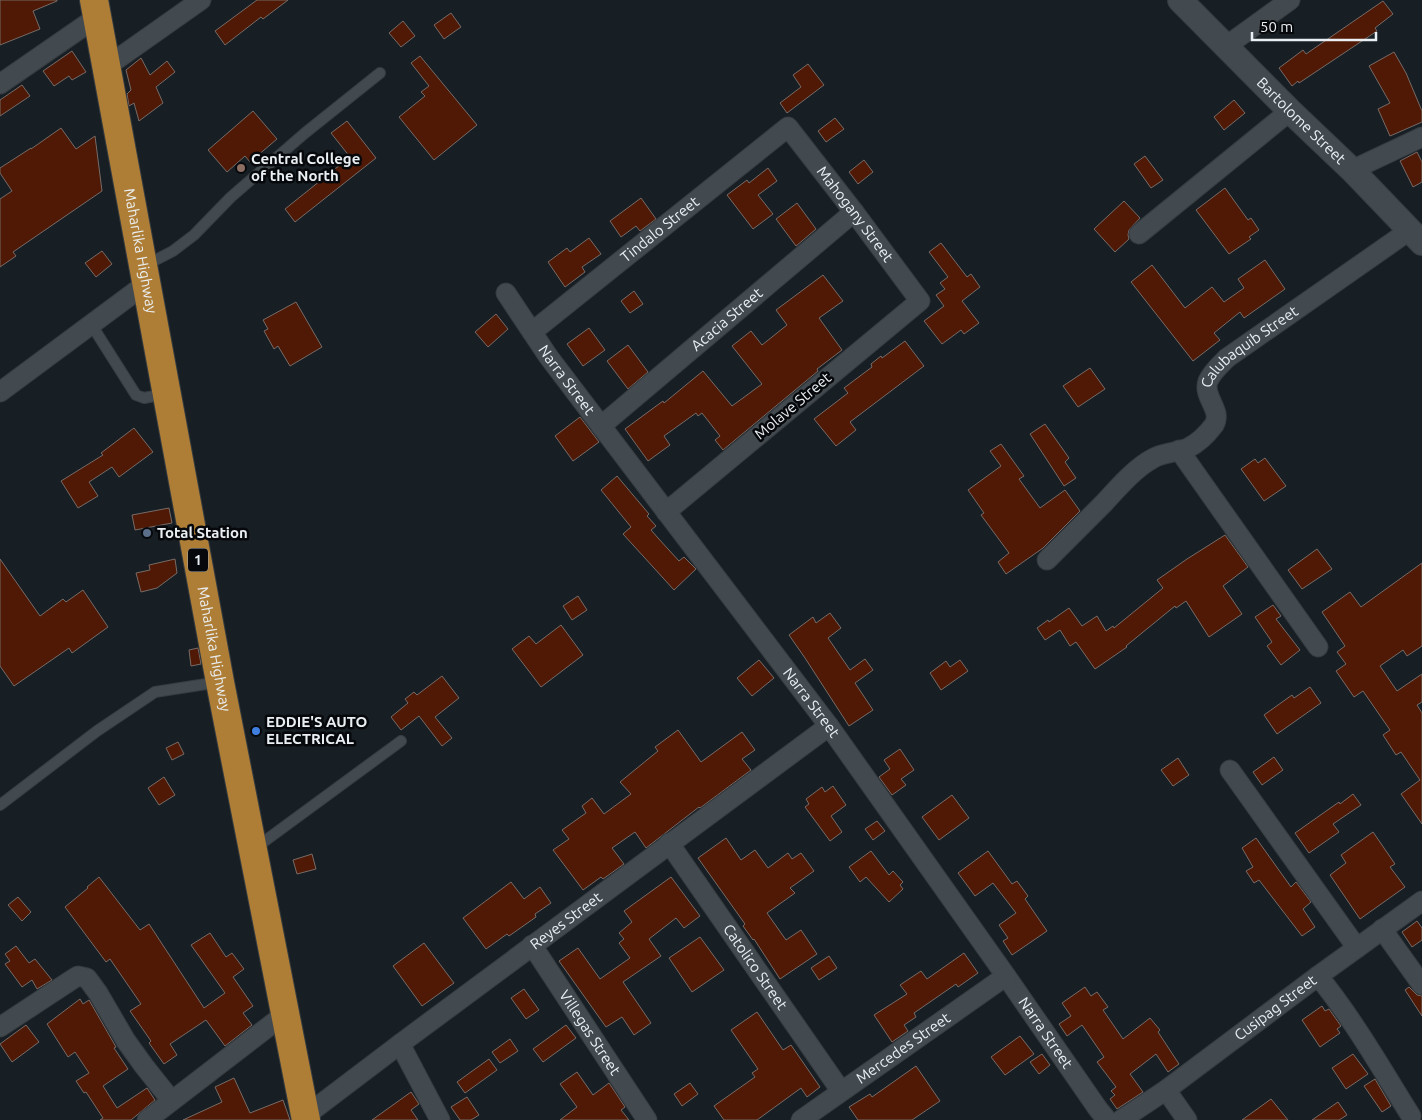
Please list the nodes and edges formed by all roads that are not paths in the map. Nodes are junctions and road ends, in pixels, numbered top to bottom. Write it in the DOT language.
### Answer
graph roads {
  1 [pos="201,0"];
  2 [pos="1180,0"];
  3 [pos="1290,0"];
  4 [pos="95,9"];
  5 [pos="1225,47"];
  6 [pos="106,67"];
  7 [pos="380,73"];
  8 [pos="0,84"];
  9 [pos="1290,111"];
  10 [pos="788,127"];
  11 [pos="1422,137"];
  12 [pos="1352,170"];
  13 [pos="854,212"];
  14 [pos="1139,234"];
  15 [pos="1416,236"];
  16 [pos="146,274"];
  17 [pos="506,294"];
  18 [pos="920,301"];
  19 [pos="91,324"];
  20 [pos="532,332"];
  21 [pos="0,392"];
  22 [pos="168,394"];
  23 [pos="601,426"];
  24 [pos="1178,450"];
  25 [pos="666,512"];
  26 [pos="1047,560"];
  27 [pos="1318,647"];
  28 [pos="220,682"];
  29 [pos="829,726"];
  30 [pos="401,741"];
  31 [pos="1230,770"];
  32 [pos="0,806"];
  33 [pos="669,843"];
  34 [pos="253,849"];
  35 [pos="1422,901"];
  36 [pos="1382,930"];
  37 [pos="532,945"];
  38 [pos="1357,948"];
  39 [pos="1006,976"];
  40 [pos="1318,976"];
  41 [pos="1422,985"];
  42 [pos="285,1014"];
  43 [pos="0,1028"];
  44 [pos="400,1044"];
  45 [pos="1166,1090"];
  46 [pos="841,1091"];
  47 [pos="172,1100"];
  48 [pos="1411,1116"];
  49 [pos="1126,1117"];
  50 [pos="306,1118"];
  51 [pos="147,1120"];
  52 [pos="440,1120"];
  53 [pos="646,1120"];
  54 [pos="801,1120"];
  55 [pos="1107,1120"];
  56 [pos="1187,1120"];
  1 -- 6 [label="street"];
  2 -- 5 [label="street, Bartolome Street"];
  3 -- 5 [label="street"];
  4 -- 6 [label="highway, Maharlika Highway / 1"];
  4 -- 8 [label="street"];
  5 -- 9 [label="street, Bartolome Street"];
  6 -- 16 [label="highway, Maharlika Highway / 1"];
  7 -- 16 [label="lane"];
  9 -- 12 [label="street, Bartolome Street"];
  9 -- 14 [label="street"];
  10 -- 13 [label="street, Mahogany Street"];
  10 -- 20 [label="street, Tindalo Street"];
  11 -- 12 [label="street"];
  12 -- 15 [label="street, Bartolome Street"];
  13 -- 18 [label="street, Mahogany Street"];
  13 -- 23 [label="street, Acacia Street"];
  15 -- 24 [label="street, Calubaquib Street"];
  16 -- 19 [label="street"];
  16 -- 22 [label="highway, Maharlika Highway / 1"];
  17 -- 20 [label="street, Narra Street"];
  18 -- 25 [label="street, Molave Street"];
  19 -- 21 [label="street"];
  19 -- 22 [label="lane"];
  20 -- 23 [label="street, Narra Street"];
  22 -- 28 [label="highway, Maharlika Highway / 1"];
  23 -- 25 [label="street, Narra Street"];
  24 -- 26 [label="street, Calubaquib Street"];
  24 -- 27 [label="street"];
  25 -- 29 [label="street, Narra Street"];
  28 -- 32 [label="lane"];
  28 -- 34 [label="highway, Maharlika Highway / 1"];
  29 -- 33 [label="street, Reyes Street"];
  29 -- 39 [label="street, Narra Street"];
  30 -- 34 [label="lane"];
  31 -- 38 [label="street"];
  33 -- 37 [label="street, Reyes Street"];
  33 -- 46 [label="street, Catolico Street"];
  34 -- 42 [label="highway, Maharlika Highway / 1"];
  35 -- 36 [label="street, Cusipag Street"];
  36 -- 38 [label="street, Cusipag Street"];
  36 -- 41 [label="street"];
  37 -- 44 [label="street, Reyes Street"];
  37 -- 53 [label="street, Villegas Street"];
  38 -- 40 [label="street, Cusipag Street"];
  39 -- 46 [label="street, Mercedes Street"];
  39 -- 55 [label="street, Narra Street"];
  40 -- 45 [label="street, Cusipag Street"];
  40 -- 48 [label="street"];
  42 -- 47 [label="street"];
  42 -- 50 [label="highway, Maharlika Highway / 1"];
  43 -- 47 [label="street"];
  44 -- 50 [label="street, Reyes Street"];
  44 -- 52 [label="street"];
  45 -- 49 [label="street, Cusipag Street"];
  45 -- 56 [label="street"];
  46 -- 54 [label="street, Mercedes Street"];
  47 -- 51 [label="street"];
}
